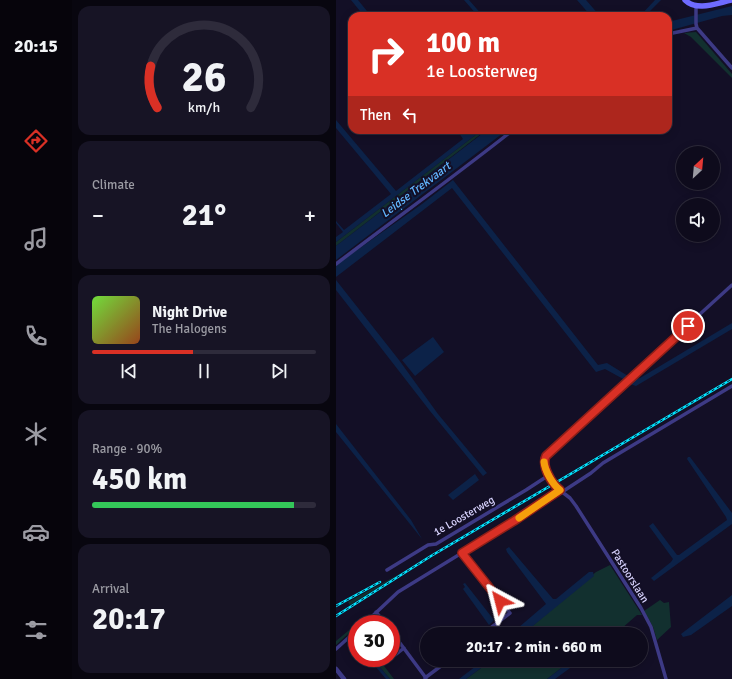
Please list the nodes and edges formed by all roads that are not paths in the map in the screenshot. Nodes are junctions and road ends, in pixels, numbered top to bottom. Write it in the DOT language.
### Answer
graph roads {
  1 [pos="684,0"];
  2 [pos="732,0"];
  3 [pos="696,6"];
  4 [pos="696,26"];
  5 [pos="672,33"];
  6 [pos="732,68"];
  7 [pos="508,134"];
  8 [pos="336,264"];
  9 [pos="732,285"];
  10 [pos="732,386"];
  11 [pos="549,475"];
  12 [pos="561,491"];
  13 [pos="462,553"];
  14 [pos="387,570"];
  15 [pos="376,612"];
  16 [pos="373,615"];
  17 [pos="378,615"];
  18 [pos="491,627"];
  19 [pos="348,638"];
  20 [pos="400,643"];
  21 [pos="404,648"];
  22 [pos="336,649"];
  23 [pos="400,651"];
  24 [pos="440,667"];
  25 [pos="336,669"];
  26 [pos="425,678"];
  27 [pos="344,679"];
  28 [pos="666,679"];
  1 -- 3 [label="main road"];
  2 -- 3 [label="main road"];
  3 -- 4 [label="street"];
  4 -- 5 [label="street"];
  4 -- 6 [label="street"];
  7 -- 8 [label="street"];
  9 -- 11 [label="street"];
  10 -- 12 [label="street"];
  11 -- 12 [label="street"];
  11 -- 14 [label="street, 1e Loosterweg"];
  12 -- 13 [label="street"];
  12 -- 28 [label="street, Pastoorslaan"];
  13 -- 15 [label="street"];
  13 -- 18 [label="street"];
  15 -- 16 [label="street"];
  15 -- 17 [label="street"];
  19 -- 22 [label="street"];
  20 -- 21 [label="street"];
  21 -- 23 [label="street"];
  21 -- 26 [label="street"];
  24 -- 26 [label="street"];
  25 -- 27 [label="street"];
}
